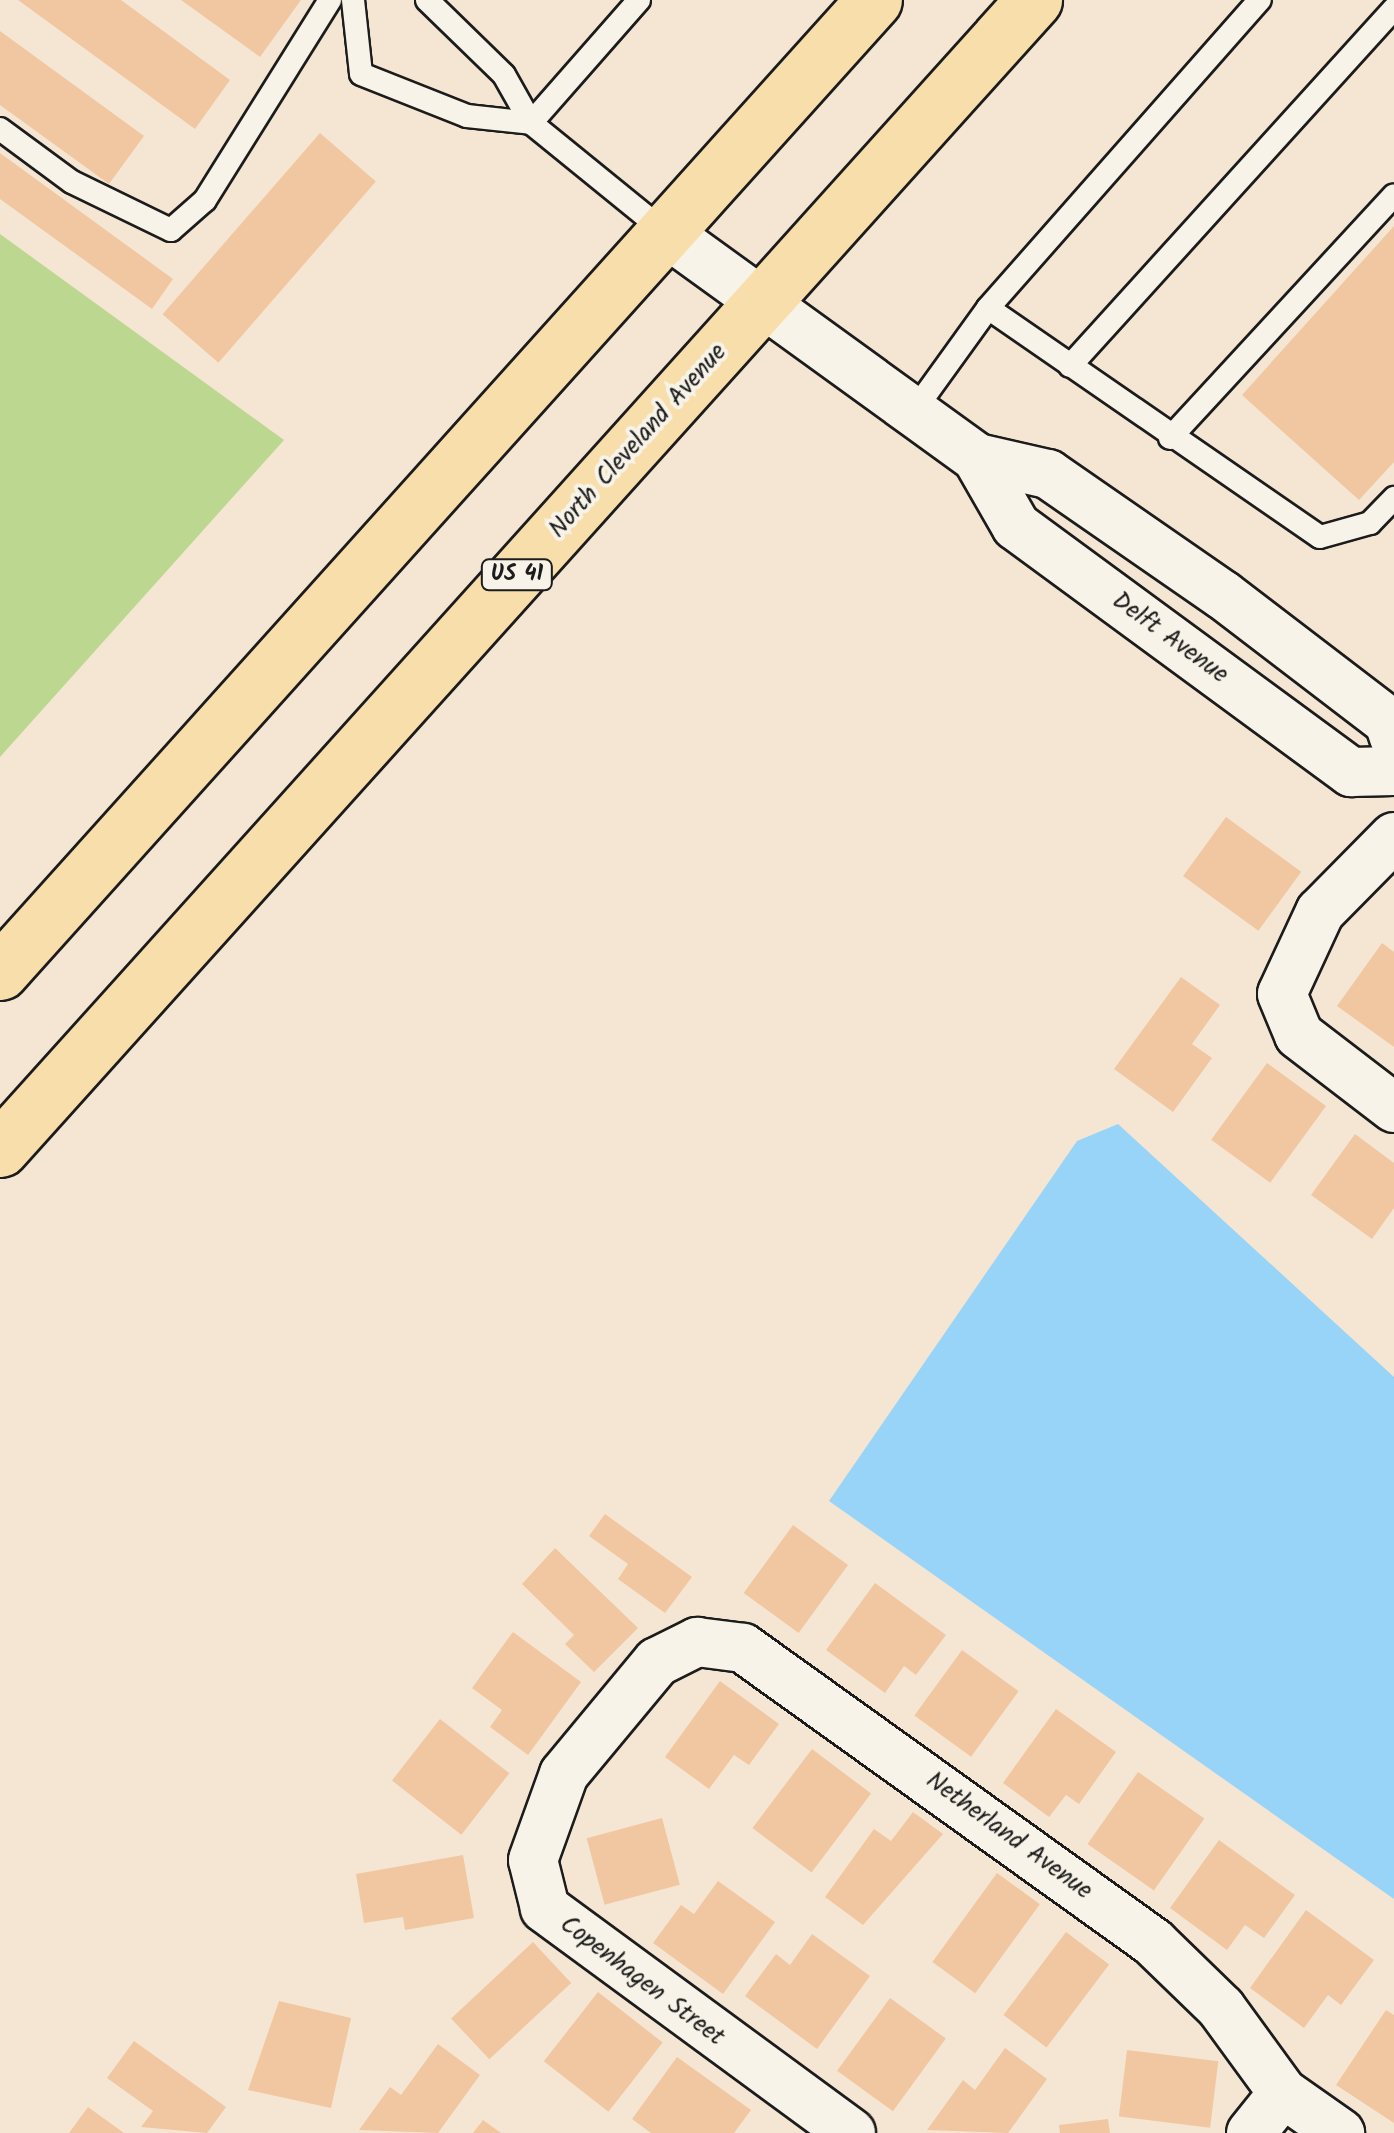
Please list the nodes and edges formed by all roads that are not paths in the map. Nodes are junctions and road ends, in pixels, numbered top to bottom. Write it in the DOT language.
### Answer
graph roads {
  1 [pos="330,0"];
  2 [pos="352,0"];
  3 [pos="427,0"];
  4 [pos="639,0"];
  5 [pos="874,0"];
  6 [pos="1034,0"];
  7 [pos="1260,0"];
  8 [pos="1394,8"];
  9 [pos="531,123"];
  10 [pos="0,128"];
  11 [pos="1394,195"];
  12 [pos="665,232"];
  13 [pos="763,302"];
  14 [pos="988,308"];
  15 [pos="1070,366"];
  16 [pos="916,408"];
  17 [pos="1170,438"];
  18 [pos="977,458"];
  19 [pos="1394,498"];
  20 [pos="1150,544"];
  21 [pos="1114,596"];
  22 [pos="1394,736"];
  23 [pos="1394,771"];
  24 [pos="1394,837"];
  25 [pos="0,972"];
  26 [pos="1394,1108"];
  27 [pos="0,1149"];
  28 [pos="636,1685"];
  29 [pos="1283,2093"];
  30 [pos="851,2133"];
  31 [pos="1250,2133"];
  32 [pos="1340,2133"];
  1 -- 10 [label="lane"];
  2 -- 9 [label="lane"];
  3 -- 9 [label="lane"];
  4 -- 9 [label="lane"];
  5 -- 12 [label="main road"];
  6 -- 13 [label="main road, North Cleveland Avenue / US 41"];
  7 -- 14 [label="lane"];
  8 -- 15 [label="lane"];
  9 -- 12 [label="lane"];
  11 -- 17 [label="lane"];
  12 -- 13 [label="street, Delft Avenue"];
  12 -- 25 [label="main road"];
  13 -- 16 [label="street, Delft Avenue"];
  13 -- 27 [label="main road, North Cleveland Avenue / US 41"];
  14 -- 15 [label="lane"];
  14 -- 16 [label="lane"];
  15 -- 17 [label="lane"];
  16 -- 18 [label="street, Delft Avenue"];
  17 -- 19 [label="lane"];
  18 -- 20 [label="street, Delft Avenue"];
  18 -- 21 [label="street, Delft Avenue"];
  20 -- 21 [label="street"];
  20 -- 22 [label="street, Delft Avenue"];
  21 -- 23 [label="street, Delft Avenue"];
  24 -- 26 [label="street"];
  28 -- 29 [label="street, Netherland Avenue"];
  28 -- 30 [label="street, Copenhagen Street"];
  29 -- 31 [label="street"];
  29 -- 32 [label="street, Netherland Avenue"];
}
